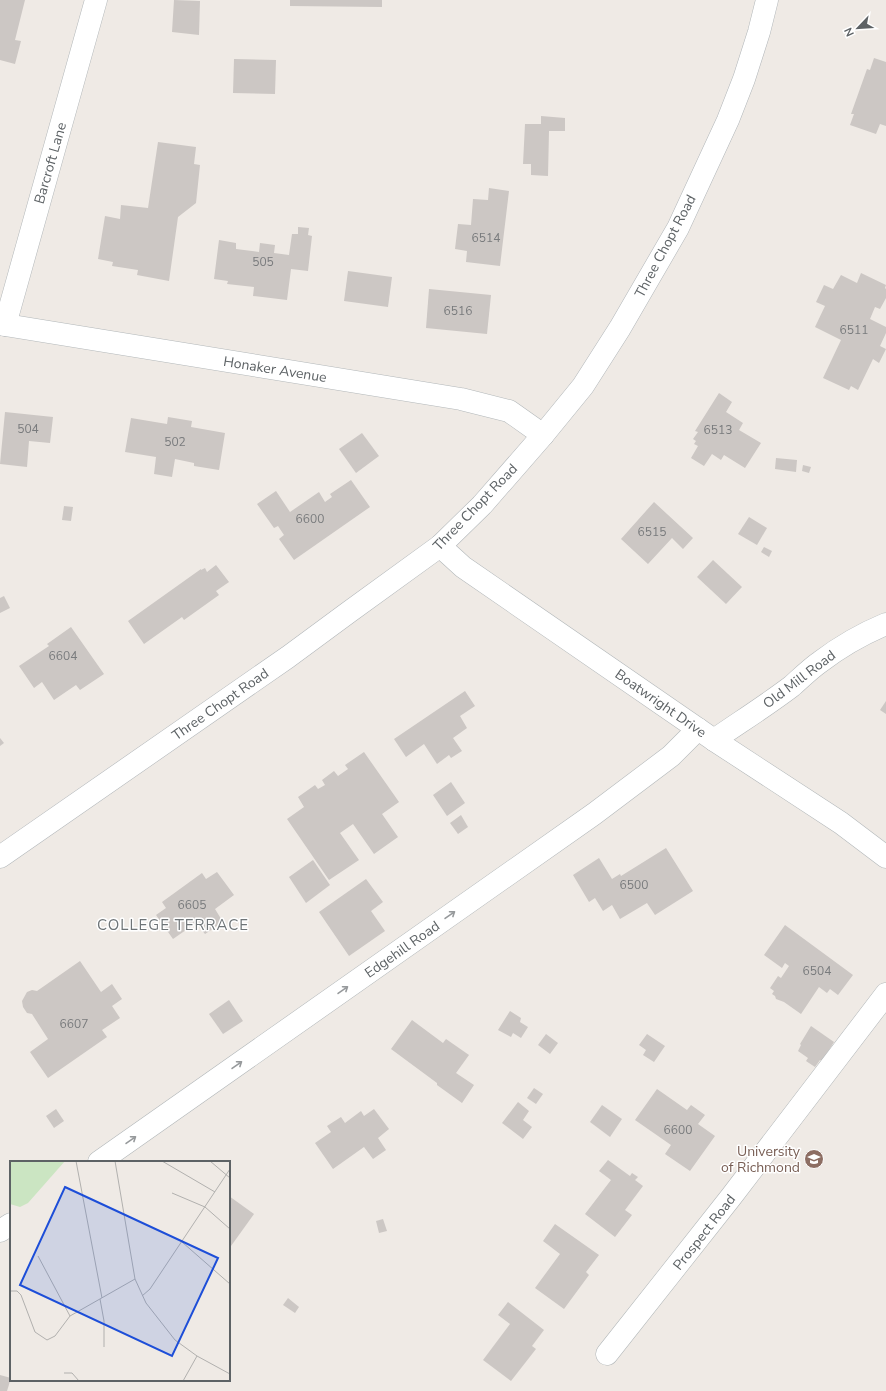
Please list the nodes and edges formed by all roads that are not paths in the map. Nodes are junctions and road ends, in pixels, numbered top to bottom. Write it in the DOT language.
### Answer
graph roads {
  1 [pos="96,0"];
  2 [pos="767,0"];
  3 [pos="2,325"];
  4 [pos="543,435"];
  5 [pos="440,546"];
  6 [pos="886,624"];
  7 [pos="706,734"];
  8 [pos="0,857"];
  9 [pos="886,857"];
  10 [pos="886,994"];
  11 [pos="100,1161"];
  12 [pos="10,1225"];
  13 [pos="0,1231"];
  14 [pos="607,1354"];
  1 -- 3 [label="street, Barcroft Lane"];
  2 -- 4 [label="street, Three Chopt Road"];
  3 -- 4 [label="street, Honaker Avenue"];
  4 -- 5 [label="street, Three Chopt Road"];
  5 -- 7 [label="street, Boatwright Drive"];
  5 -- 8 [label="street, Three Chopt Road"];
  6 -- 7 [label="street, Old Mill Road"];
  7 -- 9 [label="street, Boatwright Drive"];
  11 -- 7 [label="street, Edgehill Road, one-way"];
  10 -- 14 [label="street, Prospect Road"];
  12 -- 13 [label="street"];
}
